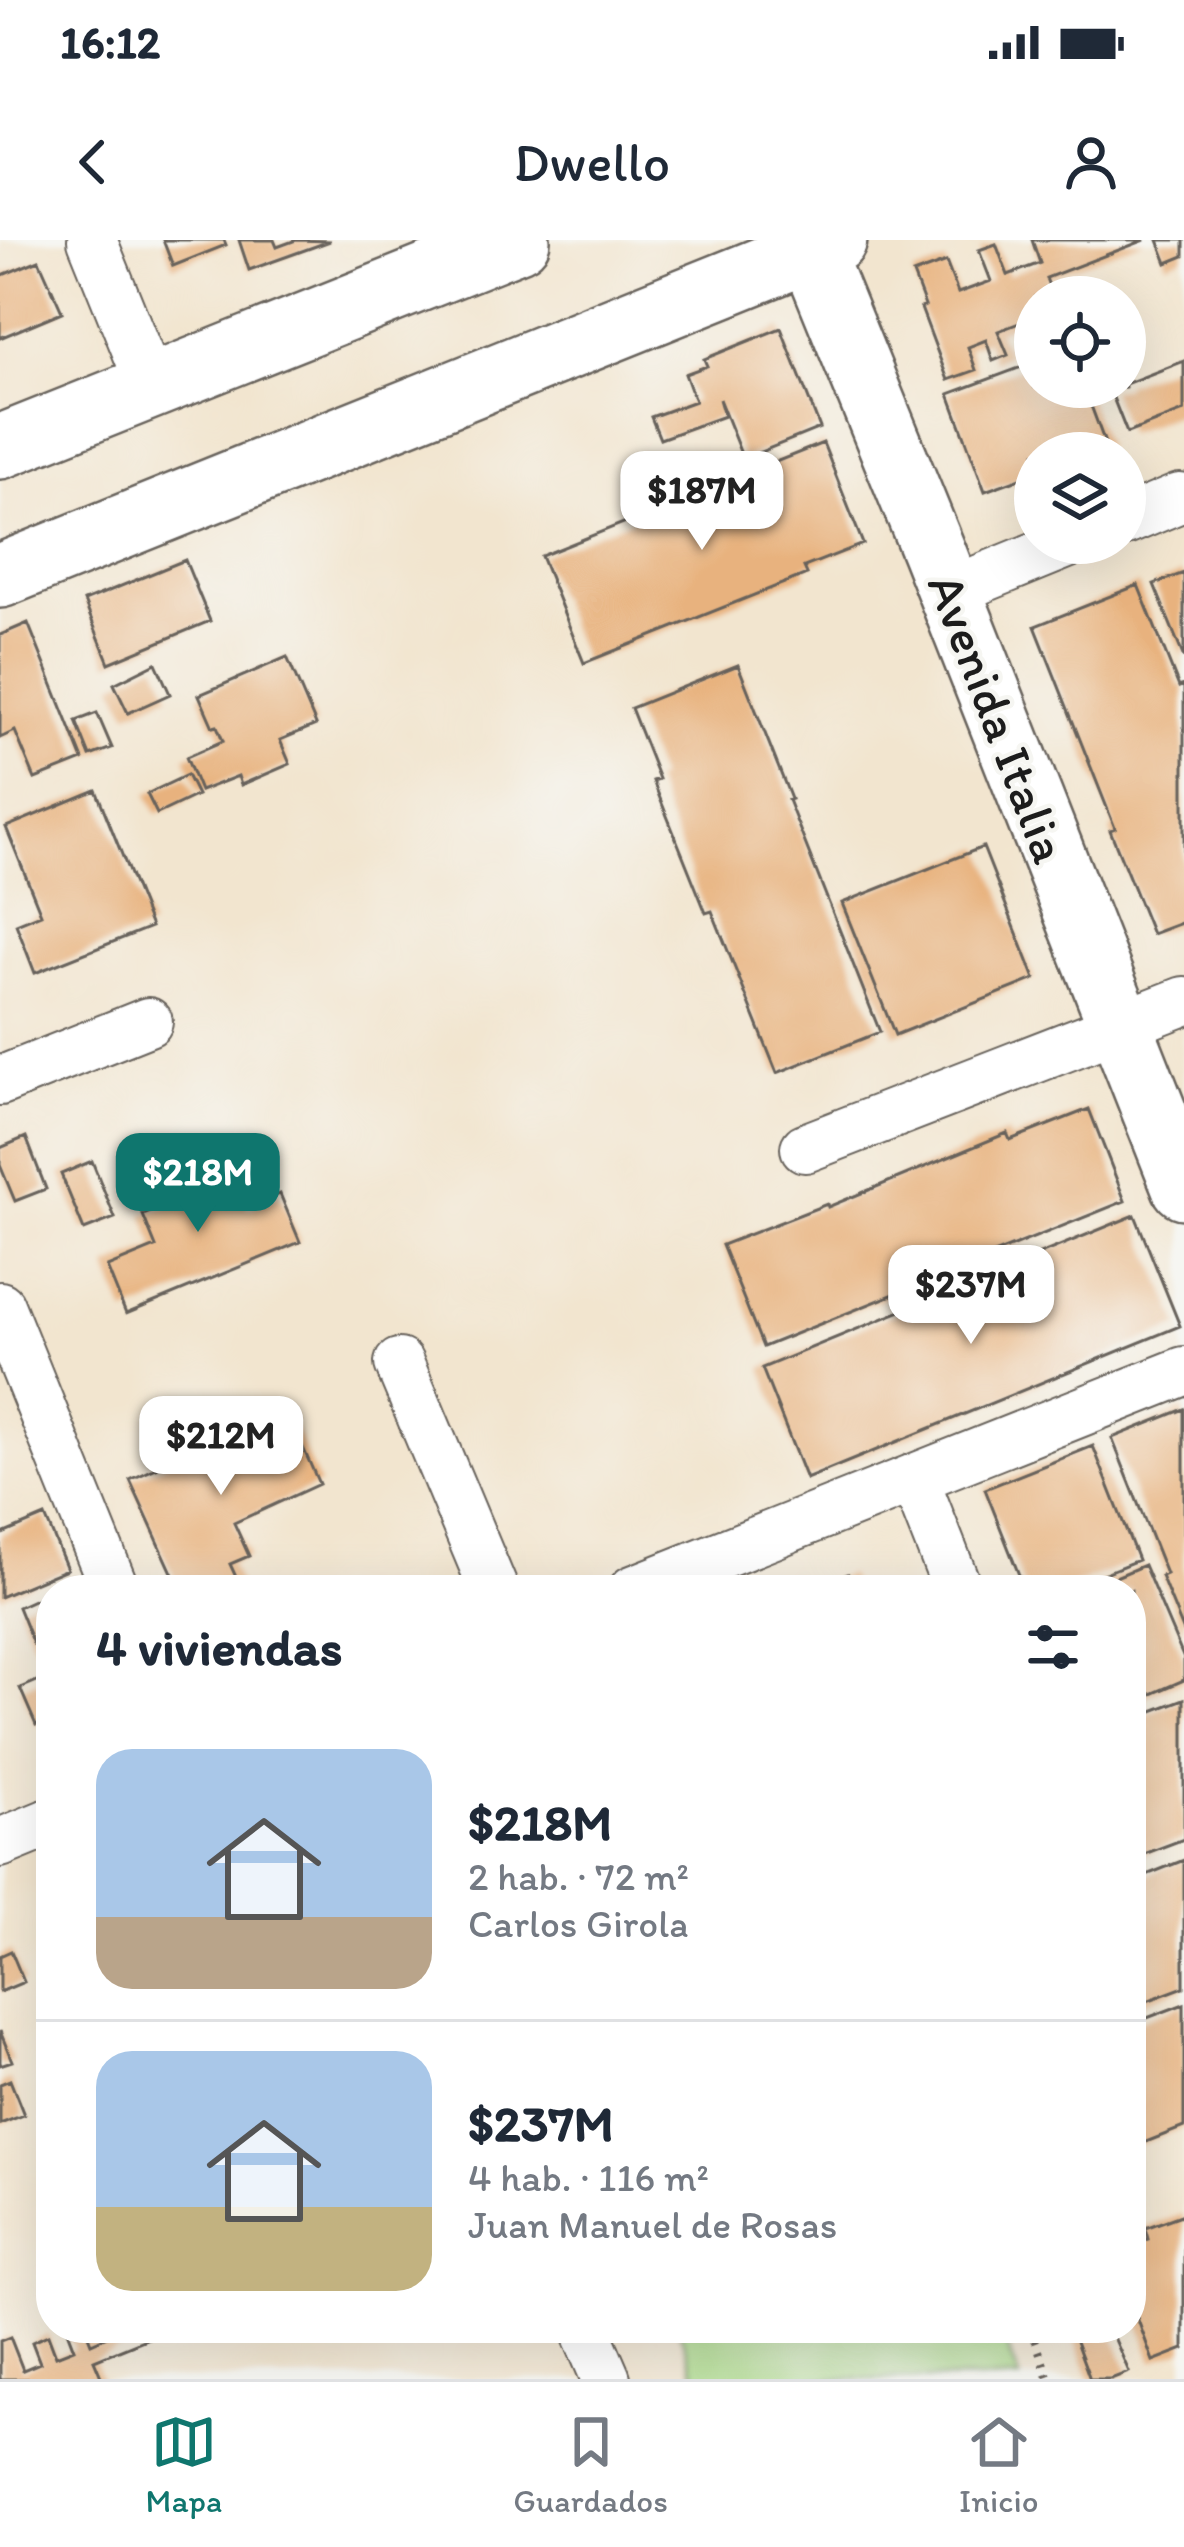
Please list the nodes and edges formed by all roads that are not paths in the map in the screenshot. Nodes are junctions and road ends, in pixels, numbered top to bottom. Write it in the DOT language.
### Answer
graph roads {
  1 [pos="92,240"];
  2 [pos="518,240"];
  3 [pos="816,242"];
  4 [pos="151,386"];
  5 [pos="0,447"];
  6 [pos="1180,498"];
  7 [pos="1146,512"];
  8 [pos="1018,564"];
  9 [pos="0,576"];
  10 [pos="949,592"];
  11 [pos="1184,1001"];
  12 [pos="148,1022"];
  13 [pos="1119,1026"];
  14 [pos="0,1081"];
  15 [pos="805,1148"];
  16 [pos="1184,1187"];
  17 [pos="0,1306"];
  18 [pos="399,1363"];
  19 [pos="1184,1371"];
  20 [pos="914,1478"];
  21 [pos="109,1575"];
  22 [pos="488,1575"];
  23 [pos="671,1575"];
  24 [pos="952,1575"];
  25 [pos="36,1832"];
  26 [pos="0,1843"];
  27 [pos="590,2343"];
  28 [pos="622,2343"];
  29 [pos="606,2379"];
  30 [pos="622,2379"];
  1 -- 4 [label="street"];
  2 -- 4 [label="main road"];
  3 -- 9 [label="main road"];
  3 -- 10 [label="main road, Avenida Italia"];
  4 -- 5 [label="main road"];
  6 -- 7 [label="street"];
  8 -- 10 [label="street"];
  10 -- 13 [label="main road, Avenida Italia"];
  11 -- 13 [label="street"];
  12 -- 14 [label="street"];
  13 -- 15 [label="street"];
  13 -- 16 [label="main road, Avenida Italia"];
  17 -- 21 [label="street"];
  18 -- 22 [label="street"];
  19 -- 20 [label="street"];
  20 -- 23 [label="street"];
  20 -- 24 [label="street"];
  25 -- 26 [label="street"];
  27 -- 29 [label="street"];
  28 -- 30 [label="street"];
}
